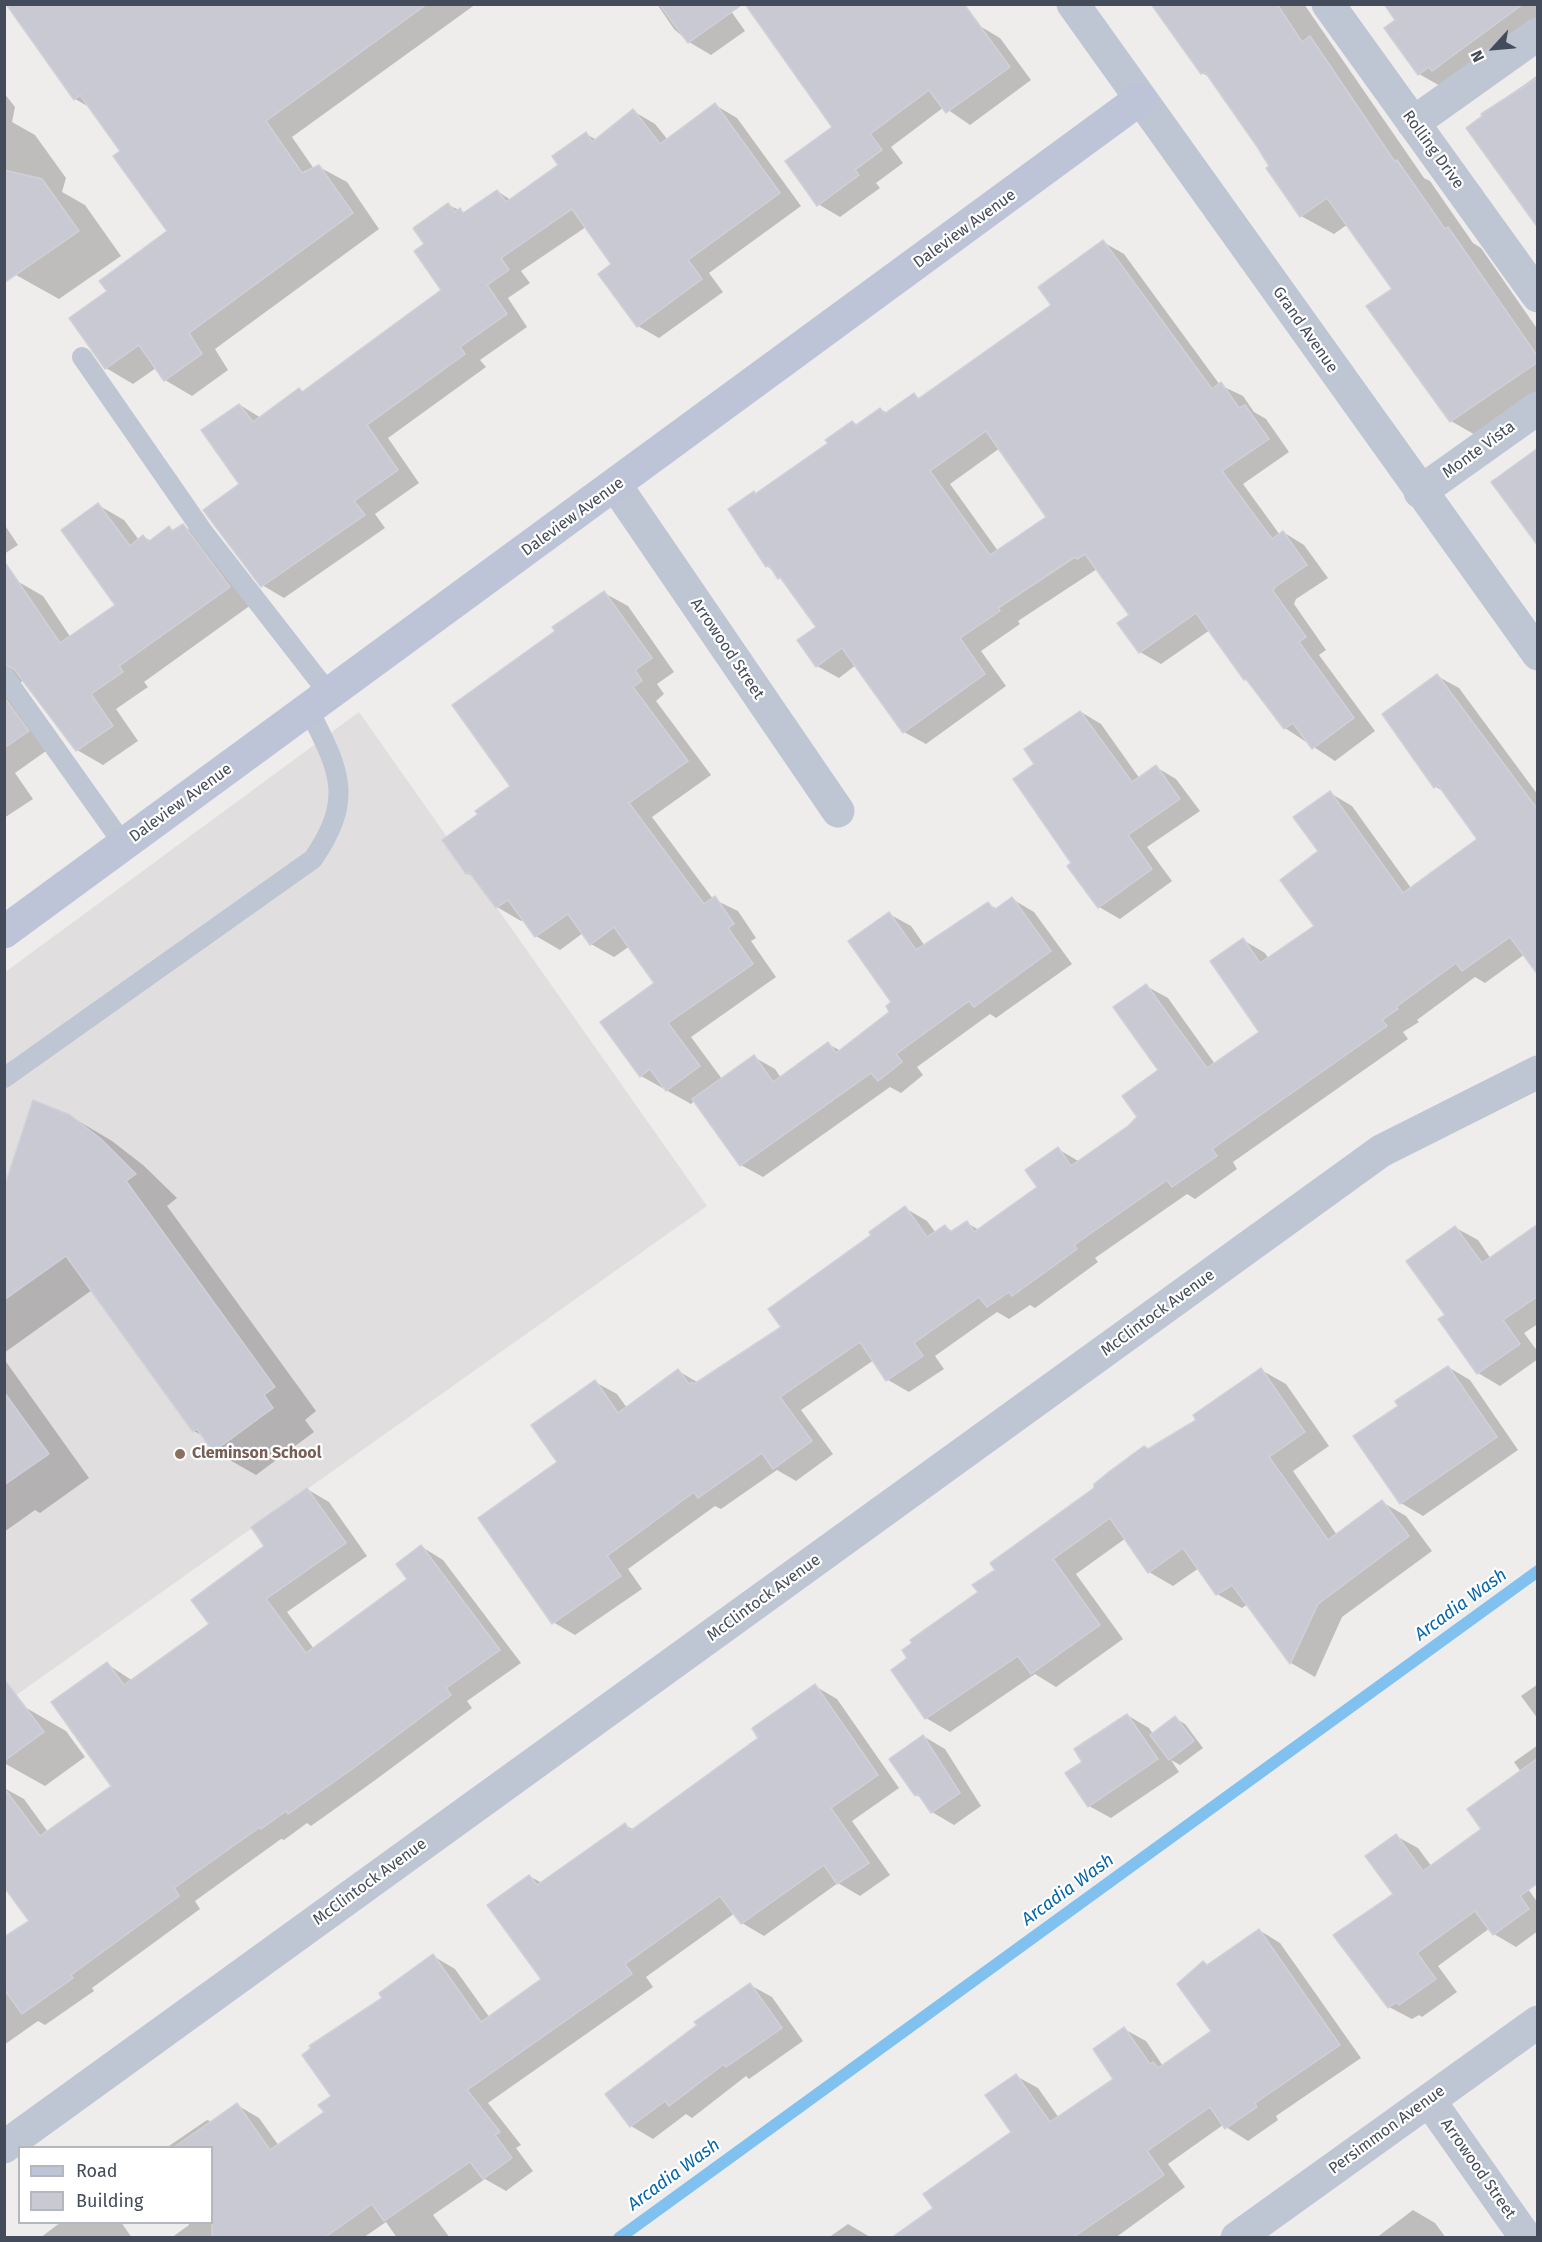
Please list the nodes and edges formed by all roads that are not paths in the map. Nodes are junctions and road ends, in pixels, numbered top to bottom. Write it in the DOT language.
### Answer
graph roads {
  1 [pos="1073,4"];
  2 [pos="1328,4"];
  3 [pos="1538,34"];
  4 [pos="1140,99"];
  5 [pos="1413,123"];
  6 [pos="1538,296"];
  7 [pos="82,357"];
  8 [pos="1538,408"];
  9 [pos="616,486"];
  10 [pos="1420,492"];
  11 [pos="1538,654"];
  12 [pos="4,676"];
  13 [pos="319,703"];
  14 [pos="838,811"];
  15 [pos="124,845"];
  16 [pos="4,932"];
  17 [pos="1538,1072"];
  18 [pos="4,1078"];
  19 [pos="1538,2022"];
  20 [pos="1429,2100"];
  21 [pos="4,2147"];
  22 [pos="1237,2238"];
  23 [pos="1527,2238"];
  1 -- 4 [label="street, Grand Avenue"];
  2 -- 5 [label="street, Rolling Drive"];
  3 -- 5 [label="street"];
  4 -- 9 [label="street, Daleview Avenue"];
  4 -- 10 [label="street, Grand Avenue"];
  5 -- 6 [label="street, Rolling Drive"];
  7 -- 13 [label="lane"];
  8 -- 10 [label="street, Monte Vista"];
  9 -- 13 [label="street, Daleview Avenue"];
  9 -- 14 [label="street, Arrowood Street"];
  10 -- 11 [label="street, Grand Avenue"];
  12 -- 15 [label="lane"];
  13 -- 15 [label="street, Daleview Avenue"];
  13 -- 18 [label="lane"];
  15 -- 16 [label="street, Daleview Avenue"];
  17 -- 21 [label="street, McClintock Avenue"];
  19 -- 20 [label="street, Persimmon Avenue"];
  20 -- 22 [label="street, Persimmon Avenue"];
  20 -- 23 [label="street, Arrowood Street"];
}
